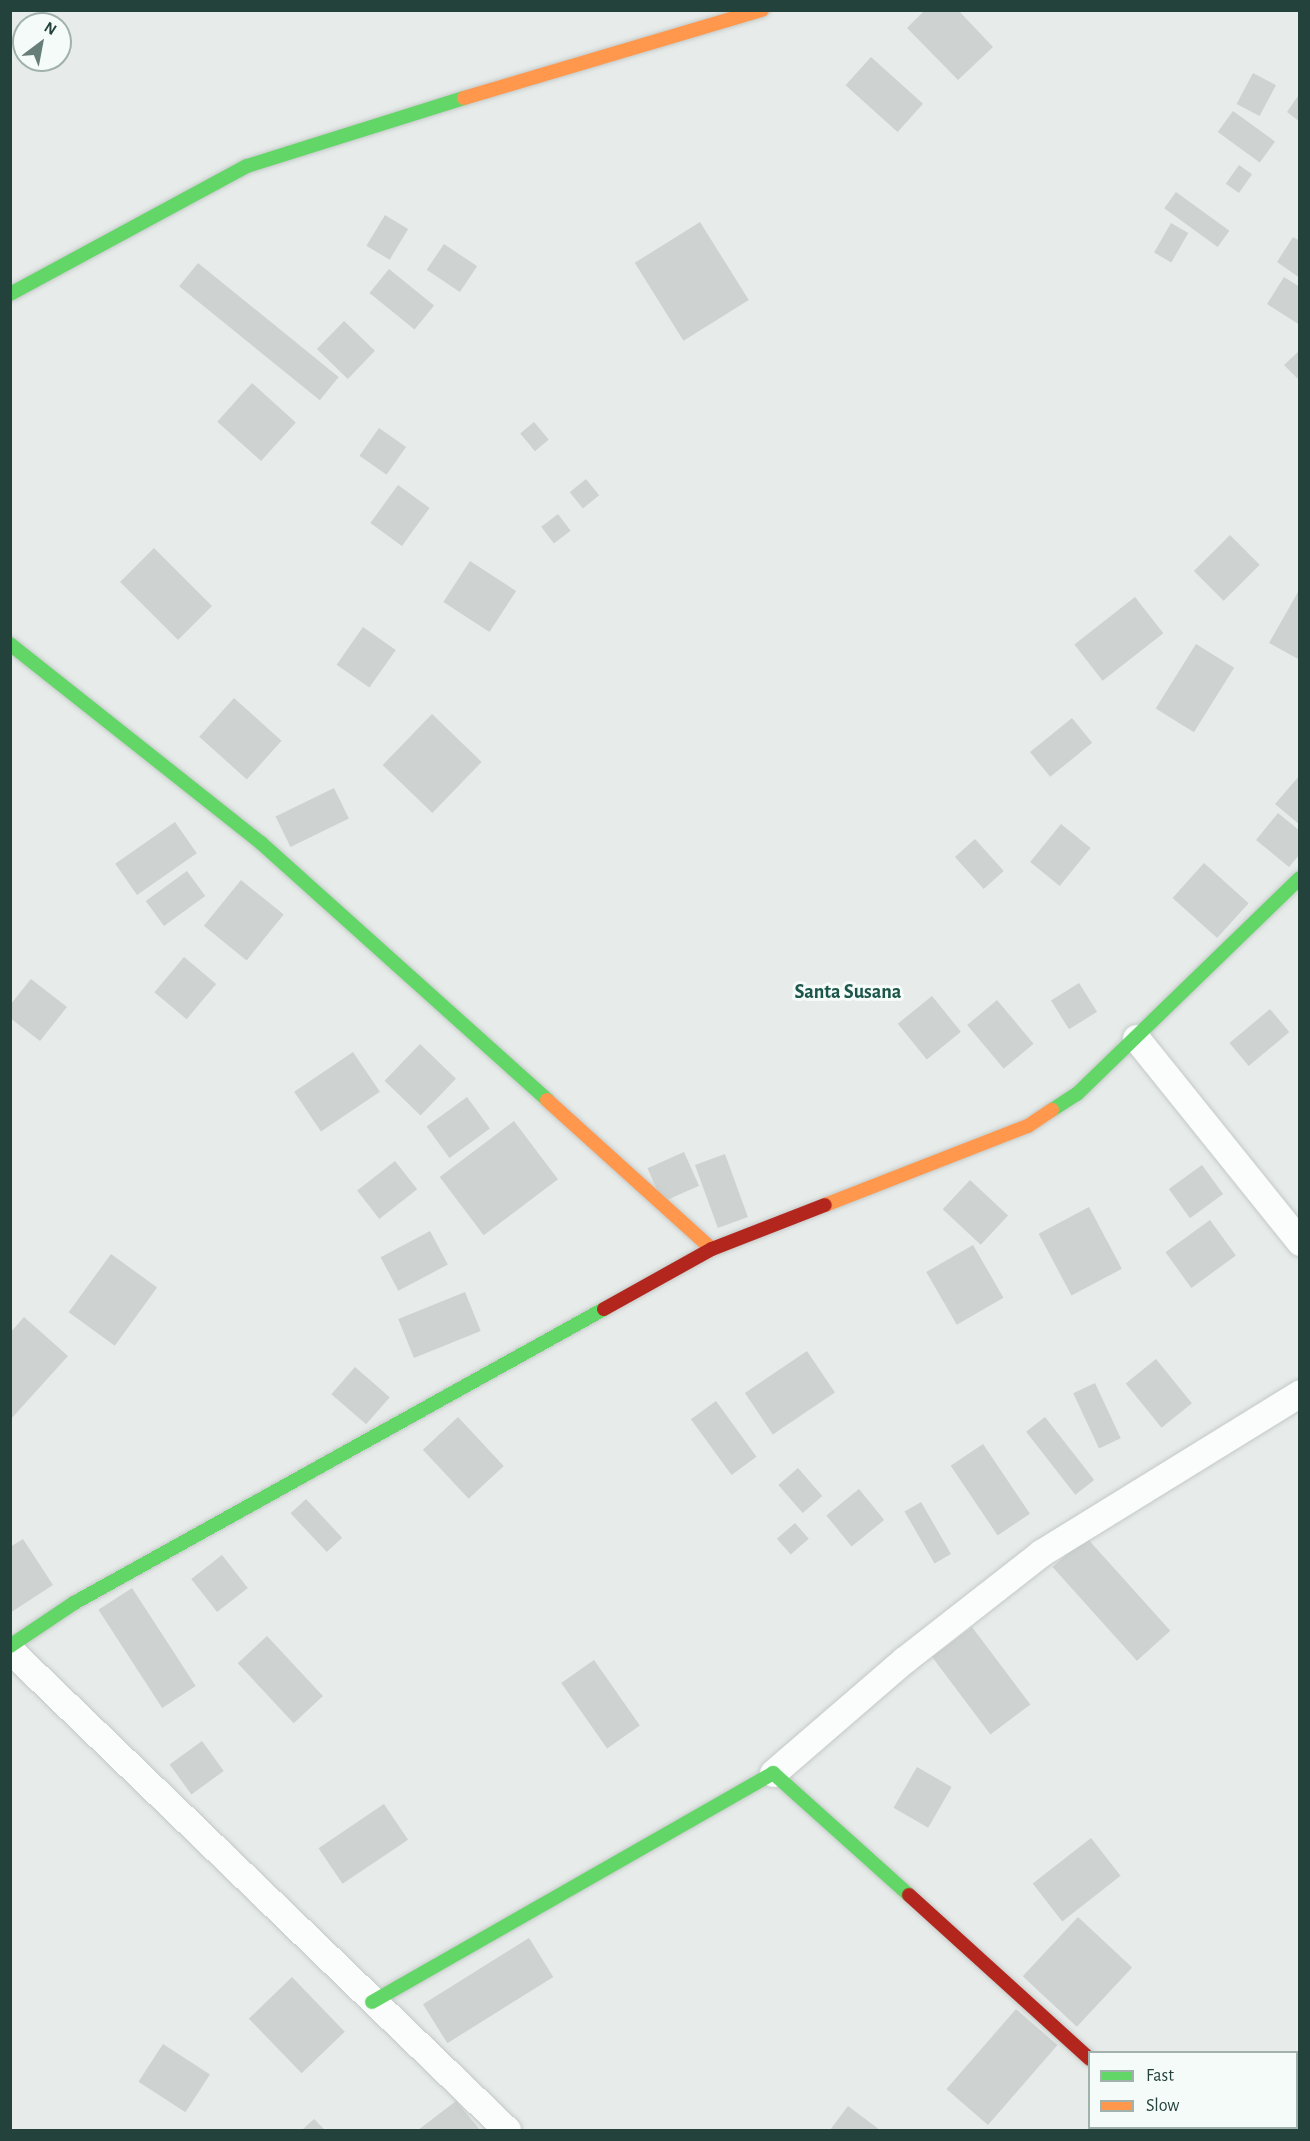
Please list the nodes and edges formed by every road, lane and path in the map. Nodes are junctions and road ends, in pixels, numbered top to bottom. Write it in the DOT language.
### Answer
graph roads {
  1 [pos="762,10"];
  2 [pos="10,294"];
  3 [pos="10,644"];
  4 [pos="1299,878"];
  5 [pos="1136,1038"];
  6 [pos="1299,1242"];
  7 [pos="712,1249"];
  8 [pos="1299,1393"];
  9 [pos="10,1648"];
  10 [pos="773,1773"];
  11 [pos="372,2002"];
  12 [pos="1088,2058"];
  13 [pos="507,2130"];
  1 -- 2 [label="street"];
  3 -- 7 [label="street"];
  4 -- 5 [label="street"];
  5 -- 6 [label="street"];
  5 -- 7 [label="street"];
  7 -- 9 [label="street"];
  8 -- 10 [label="street"];
  9 -- 11 [label="street"];
  10 -- 11 [label="street"];
  10 -- 12 [label="street"];
  11 -- 13 [label="street"];
}
